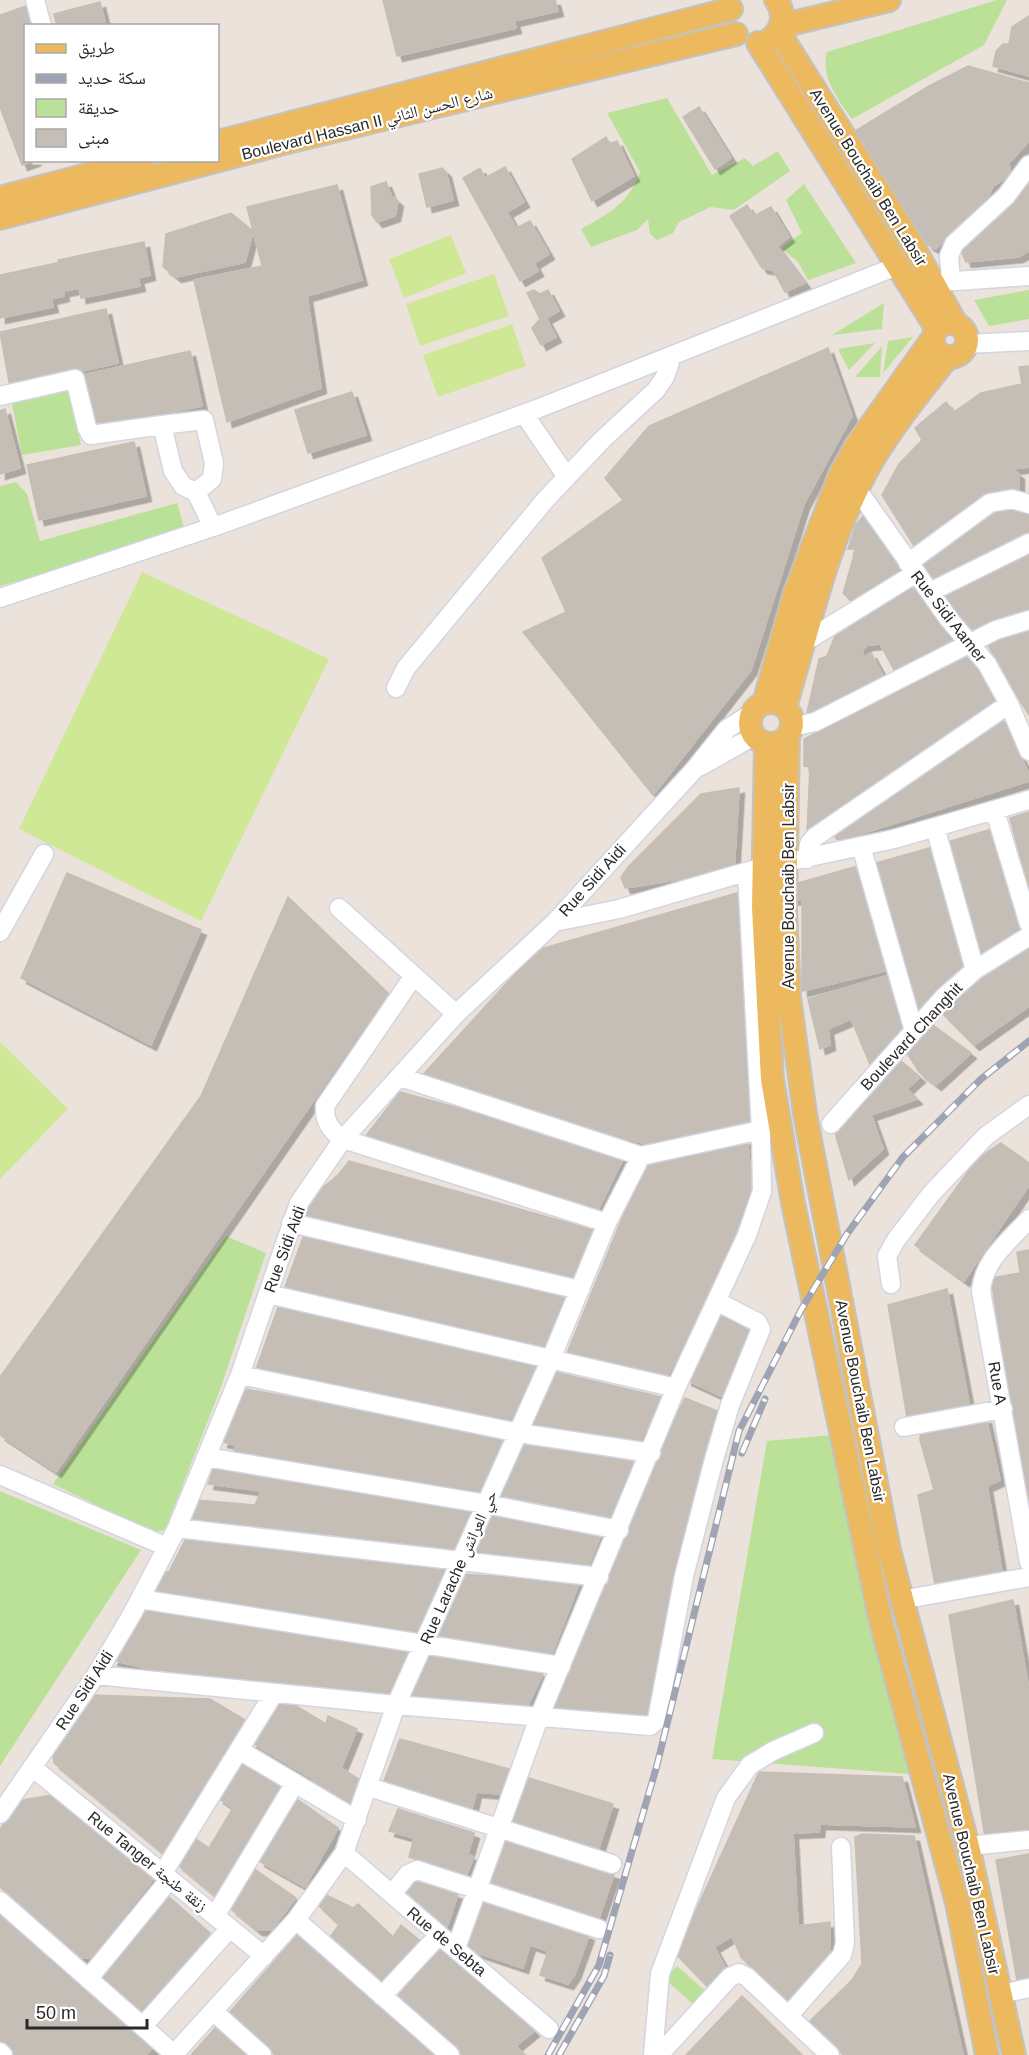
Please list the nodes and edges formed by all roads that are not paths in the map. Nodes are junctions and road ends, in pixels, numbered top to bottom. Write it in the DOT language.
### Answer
graph roads {
  1 [pos="34,0"];
  2 [pos="776,0"];
  3 [pos="889,0"];
  4 [pos="733,3"];
  5 [pos="41,24"];
  6 [pos="780,29"];
  7 [pos="736,34"];
  8 [pos="758,44"];
  9 [pos="219,154"];
  10 [pos="219,154"];
  11 [pos="129,162"];
  12 [pos="192,162"];
  13 [pos="1029,165"];
  14 [pos="83,168"];
  15 [pos="0,198"];
  16 [pos="0,218"];
  17 [pos="897,266"];
  18 [pos="1029,276"];
  19 [pos="943,281"];
  20 [pos="942,330"];
  21 [pos="1029,341"];
  22 [pos="967,344"];
  23 [pos="672,356"];
  24 [pos="948,357"];
  25 [pos="0,396"];
  26 [pos="524,414"];
  27 [pos="162,425"];
  28 [pos="567,477"];
  29 [pos="857,489"];
  30 [pos="196,492"];
  31 [pos="1029,504"];
  32 [pos="213,527"];
  33 [pos="1029,543"];
  34 [pos="912,568"];
  35 [pos="930,592"];
  36 [pos="0,598"];
  37 [pos="1029,620"];
  38 [pos="970,643"];
  39 [pos="803,644"];
  40 [pos="396,688"];
  41 [pos="1009,704"];
  42 [pos="776,717"];
  43 [pos="760,740"];
  44 [pos="1029,751"];
  45 [pos="694,770"];
  46 [pos="1029,800"];
  47 [pos="995,811"];
  48 [pos="935,827"];
  49 [pos="861,846"];
  50 [pos="44,854"];
  51 [pos="797,861"];
  52 [pos="755,869"];
  53 [pos="339,908"];
  54 [pos="555,922"];
  55 [pos="1029,924"];
  56 [pos="0,932"];
  57 [pos="1029,936"];
  58 [pos="975,970"];
  59 [pos="413,977"];
  60 [pos="456,1014"];
  61 [pos="914,1031"];
  62 [pos="400,1077"];
  63 [pos="1029,1105"];
  64 [pos="831,1124"];
  65 [pos="761,1130"];
  66 [pos="343,1139"];
  67 [pos="641,1156"];
  68 [pos="1029,1220"];
  69 [pos="291,1223"];
  70 [pos="607,1223"];
  71 [pos="891,1284"];
  72 [pos="580,1290"];
  73 [pos="268,1294"];
  74 [pos="718,1302"];
  75 [pos="551,1359"];
  76 [pos="240,1375"];
  77 [pos="676,1388"];
  78 [pos="1003,1409"];
  79 [pos="904,1427"];
  80 [pos="519,1433"];
  81 [pos="651,1453"];
  82 [pos="206,1457"];
  83 [pos="0,1475"];
  84 [pos="486,1504"];
  85 [pos="177,1528"];
  86 [pos="618,1530"];
  87 [pos="167,1547"];
  88 [pos="460,1562"];
  89 [pos="1029,1562"];
  90 [pos="598,1577"];
  91 [pos="1029,1577"];
  92 [pos="140,1599"];
  93 [pos="901,1600"];
  94 [pos="424,1643"];
  95 [pos="561,1666"];
  96 [pos="96,1675"];
  97 [pos="274,1693"];
  98 [pos="396,1705"];
  99 [pos="540,1715"];
  100 [pos="814,1733"];
  101 [pos="239,1750"];
  102 [pos="32,1767"];
  103 [pos="296,1783"];
  104 [pos="369,1787"];
  105 [pos="0,1814"];
  106 [pos="357,1820"];
  107 [pos="498,1828"];
  108 [pos="1029,1840"];
  109 [pos="968,1846"];
  110 [pos="841,1847"];
  111 [pos="344,1853"];
  112 [pos="612,1864"];
  113 [pos="166,1876"];
  114 [pos="476,1889"];
  115 [pos="392,1894"];
  116 [pos="0,1901"];
  117 [pos="215,1916"];
  118 [pos="296,1920"];
  119 [pos="230,1928"];
  120 [pos="599,1929"];
  121 [pos="439,1935"];
  122 [pos="456,1948"];
  123 [pos="264,1956"];
  124 [pos="88,1979"];
  125 [pos="1029,1988"];
  126 [pos="1001,1994"];
  127 [pos="382,1996"];
  128 [pos="213,2011"];
  129 [pos="789,2015"];
  130 [pos="143,2026"];
  131 [pos="549,2029"];
  132 [pos="174,2055"];
  133 [pos="262,2055"];
  134 [pos="450,2055"];
  135 [pos="653,2055"];
  136 [pos="659,2055"];
  137 [pos="830,2055"];
  138 [pos="987,2055"];
  139 [pos="1014,2055"];
  1 -- 5 [label="street"];
  2 -- 6 [label="main road"];
  3 -- 6 [label="main road"];
  4 -- 7 [label="main road, Boulevard Hassan II شارع الحسن الثاني"];
  4 -- 9 [label="main road, Boulevard Hassan II شارع الحسن الثاني"];
  6 -- 8 [label="main road"];
  6 -- 19 [label="main road, Avenue Bouchaib Ben Labsir"];
  7 -- 8 [label="main road"];
  7 -- 10 [label="main road, Boulevard Hassan II شارع الحسن الثاني"];
  8 -- 17 [label="main road, Avenue Bouchaib Ben Labsir"];
  11 -- 14 [label="main road"];
  12 -- 16 [label="main road, Boulevard Hassan II شارع الحسن الثاني"];
  13 -- 19 [label="street"];
  14 -- 15 [label="main road"];
  17 -- 20 [label="main road, Avenue Bouchaib Ben Labsir"];
  17 -- 23 [label="street"];
  18 -- 19 [label="street"];
  19 -- 20 [label="main road, Avenue Bouchaib Ben Labsir"];
  20 -- 22 [label="main road"];
  20 -- 24 [label="main road"];
  20 -- 42 [label="main road, Avenue Bouchaib Ben Labsir"];
  21 -- 22 [label="street"];
  22 -- 24 [label="main road"];
  23 -- 26 [label="street"];
  23 -- 28 [label="street"];
  24 -- 29 [label="main road, Avenue Bouchaib Ben Labsir"];
  25 -- 27 [label="street"];
  26 -- 28 [label="street"];
  26 -- 32 [label="street"];
  27 -- 30 [label="street"];
  27 -- 30 [label="street"];
  28 -- 40 [label="street"];
  29 -- 34 [label="street, Rue Sidi Aamer"];
  29 -- 39 [label="main road, Avenue Bouchaib Ben Labsir"];
  30 -- 32 [label="street"];
  31 -- 34 [label="street"];
  32 -- 36 [label="street"];
  33 -- 35 [label="street"];
  34 -- 35 [label="street, Rue Sidi Aamer"];
  34 -- 39 [label="street"];
  35 -- 38 [label="street, Rue Sidi Aamer"];
  37 -- 38 [label="street, Rue Sidi Aidi"];
  38 -- 41 [label="street, Rue Sidi Aamer"];
  38 -- 42 [label="street, Rue Sidi Aidi"];
  39 -- 42 [label="main road, Avenue Bouchaib Ben Labsir"];
  41 -- 44 [label="street, Rue Sidi Aamer"];
  41 -- 51 [label="street"];
  42 -- 43 [label="main road"];
  42 -- 43 [label="main road, Avenue Bouchaib Ben Labsir"];
  42 -- 45 [label="street, Rue Sidi Aidi"];
  42 -- 51 [label="main road, Avenue Bouchaib Ben Labsir"];
  43 -- 45 [label="street, Rue Sidi Aidi"];
  43 -- 52 [label="main road, Avenue Bouchaib Ben Labsir"];
  45 -- 54 [label="street, Rue Sidi Aidi"];
  46 -- 47 [label="street"];
  47 -- 48 [label="street"];
  47 -- 55 [label="street"];
  48 -- 49 [label="street"];
  48 -- 58 [label="street"];
  49 -- 51 [label="street"];
  49 -- 61 [label="street"];
  50 -- 56 [label="street"];
  51 -- 52 [label="street"];
  51 -- 93 [label="main road, Avenue Bouchaib Ben Labsir"];
  52 -- 54 [label="street"];
  52 -- 65 [label="street"];
  52 -- 138 [label="main road, Avenue Bouchaib Ben Labsir"];
  53 -- 59 [label="street"];
  54 -- 60 [label="street, Rue Sidi Aidi"];
  57 -- 58 [label="street, Boulevard Changhit"];
  58 -- 61 [label="street, Boulevard Changhit"];
  59 -- 60 [label="street"];
  59 -- 66 [label="street"];
  60 -- 62 [label="street, Rue Sidi Aidi"];
  61 -- 64 [label="street, Boulevard Changhit"];
  62 -- 66 [label="street, Rue Sidi Aidi"];
  62 -- 67 [label="street"];
  63 -- 71 [label="street"];
  65 -- 67 [label="street"];
  65 -- 74 [label="street"];
  66 -- 69 [label="street, Rue Sidi Aidi"];
  66 -- 70 [label="street"];
  67 -- 70 [label="street, Rue Larache حي العرائش"];
  68 -- 78 [label="street, Rue A"];
  69 -- 72 [label="street"];
  69 -- 73 [label="street, Rue Sidi Aidi"];
  70 -- 72 [label="street, Rue Larache حي العرائش"];
  72 -- 75 [label="street, Rue Larache حي العرائش"];
  73 -- 75 [label="street"];
  73 -- 76 [label="street, Rue Sidi Aidi"];
  74 -- 77 [label="street"];
  74 -- 99 [label="street"];
  75 -- 77 [label="street"];
  75 -- 80 [label="street, Rue Larache حي العرائش"];
  76 -- 80 [label="street"];
  76 -- 82 [label="street, Rue Sidi Aidi"];
  77 -- 81 [label="street"];
  78 -- 79 [label="street"];
  78 -- 89 [label="street, Rue A"];
  80 -- 81 [label="street"];
  80 -- 84 [label="street, Rue Larache حي العرائش"];
  81 -- 86 [label="street"];
  82 -- 84 [label="street"];
  82 -- 85 [label="street, Rue Sidi Aidi"];
  83 -- 87 [label="street"];
  84 -- 86 [label="street"];
  84 -- 88 [label="street, Rue Larache حي العرائش"];
  85 -- 87 [label="street, Rue Sidi Aidi"];
  85 -- 88 [label="street"];
  86 -- 90 [label="street"];
  87 -- 92 [label="street, Rue Sidi Aidi"];
  88 -- 90 [label="street"];
  88 -- 94 [label="street, Rue Larache حي العرائش"];
  90 -- 95 [label="street"];
  91 -- 93 [label="street"];
  92 -- 94 [label="street"];
  92 -- 96 [label="street, Rue Sidi Aidi"];
  93 -- 109 [label="main road, Avenue Bouchaib Ben Labsir"];
  94 -- 95 [label="street"];
  94 -- 98 [label="street, Rue Larache حي العرائش"];
  95 -- 99 [label="street"];
  96 -- 97 [label="street"];
  96 -- 102 [label="street, Rue Sidi Aidi"];
  97 -- 98 [label="street"];
  97 -- 101 [label="street"];
  98 -- 99 [label="street"];
  98 -- 104 [label="street, Rue Larache حي العرائش"];
  99 -- 107 [label="street"];
  100 -- 135 [label="street"];
  101 -- 103 [label="street"];
  101 -- 113 [label="street"];
  102 -- 105 [label="street, Rue Sidi Aidi"];
  102 -- 113 [label="street, Rue Tanger زنقة طنجة"];
  103 -- 106 [label="street"];
  103 -- 117 [label="street"];
  104 -- 106 [label="street, Rue Larache حي العرائش"];
  104 -- 107 [label="street"];
  106 -- 111 [label="street, Rue Larache حي العرائش"];
  107 -- 112 [label="street"];
  107 -- 114 [label="street"];
  108 -- 109 [label="street"];
  109 -- 126 [label="main road, Avenue Bouchaib Ben Labsir"];
  110 -- 129 [label="street"];
  111 -- 115 [label="street, Rue de Sebta"];
  111 -- 118 [label="street, Rue Larache حي العرائش"];
  113 -- 117 [label="street, Rue Tanger زنقة طنجة"];
  113 -- 124 [label="street"];
  114 -- 115 [label="street"];
  114 -- 120 [label="street"];
  114 -- 122 [label="street"];
  115 -- 121 [label="street, Rue de Sebta"];
  116 -- 124 [label="street"];
  117 -- 119 [label="street, Rue Tanger زنقة طنجة"];
  118 -- 123 [label="street, Rue Larache حي العرائش"];
  118 -- 127 [label="street"];
  119 -- 123 [label="street, Rue Tanger زنقة طنجة"];
  119 -- 130 [label="street"];
  121 -- 122 [label="street, Rue de Sebta"];
  121 -- 127 [label="street"];
  122 -- 131 [label="street, Rue de Sebta"];
  123 -- 128 [label="street, Rue Larache حي العرائش"];
  124 -- 130 [label="street"];
  125 -- 126 [label="street"];
  126 -- 139 [label="main road, Avenue Bouchaib Ben Labsir"];
  127 -- 134 [label="street"];
  128 -- 132 [label="street, Rue Larache حي العرائش"];
  128 -- 133 [label="street"];
  129 -- 136 [label="street"];
  129 -- 137 [label="street"];
  130 -- 132 [label="street"];
}
